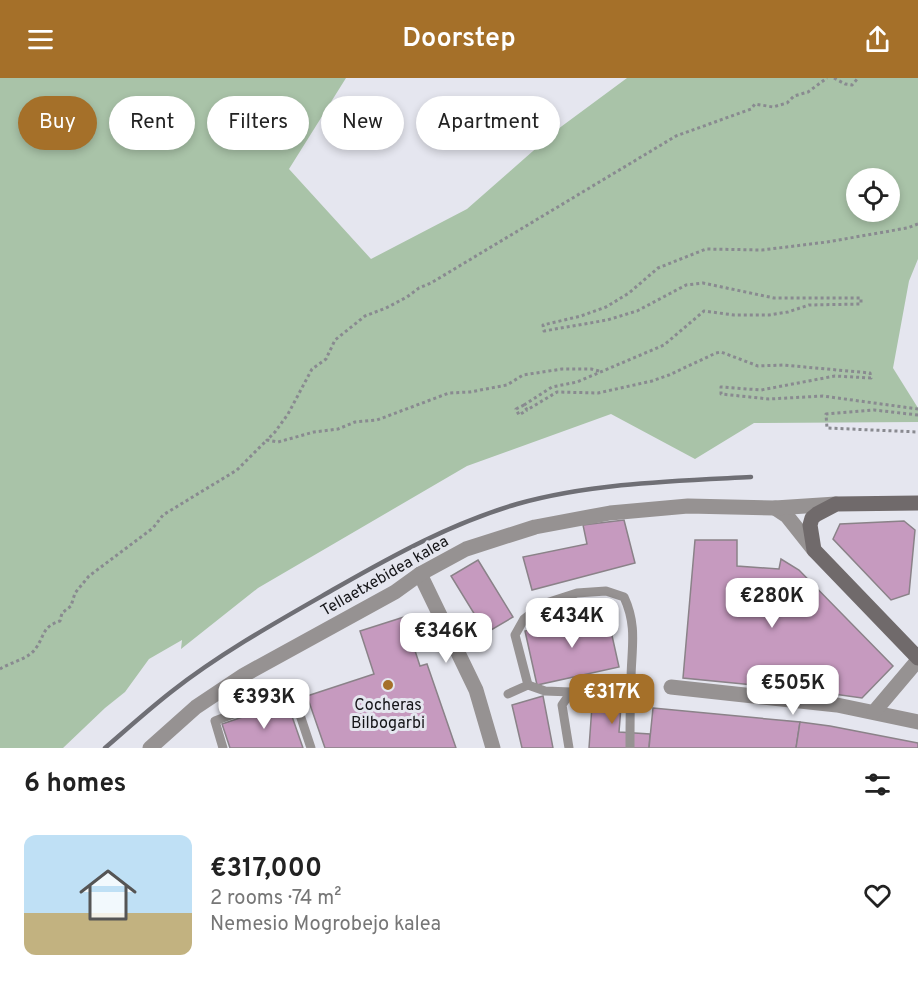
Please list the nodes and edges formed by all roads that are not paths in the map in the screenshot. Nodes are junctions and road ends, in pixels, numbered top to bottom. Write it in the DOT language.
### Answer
graph roads {
  1 [pos="918,503"];
  2 [pos="836,504"];
  3 [pos="776,508"];
  4 [pos="814,550"];
  5 [pos="420,574"];
  6 [pos="918,659"];
  7 [pos="631,678"];
  8 [pos="528,685"];
  9 [pos="672,687"];
  10 [pos="571,692"];
  11 [pos="507,694"];
  12 [pos="874,712"];
  13 [pos="918,722"];
  14 [pos="150,748"];
  15 [pos="224,748"];
  16 [pos="311,748"];
  17 [pos="493,748"];
  18 [pos="569,748"];
  19 [pos="630,748"];
  1 -- 2 [label="main road"];
  2 -- 3 [label="street, Tellaetxebidea kalea"];
  2 -- 4 [label="main road"];
  3 -- 4 [label="street"];
  3 -- 5 [label="street, Tellaetxebidea kalea"];
  4 -- 6 [label="main road"];
  5 -- 14 [label="street, Tellaetxebidea kalea"];
  5 -- 17 [label="street"];
  6 -- 12 [label="street"];
  7 -- 8 [label="lane"];
  7 -- 10 [label="lane"];
  7 -- 19 [label="lane"];
  8 -- 10 [label="lane"];
  8 -- 11 [label="lane"];
  9 -- 12 [label="street"];
  10 -- 18 [label="lane"];
  12 -- 13 [label="street"];
  15 -- 16 [label="lane"];
}
